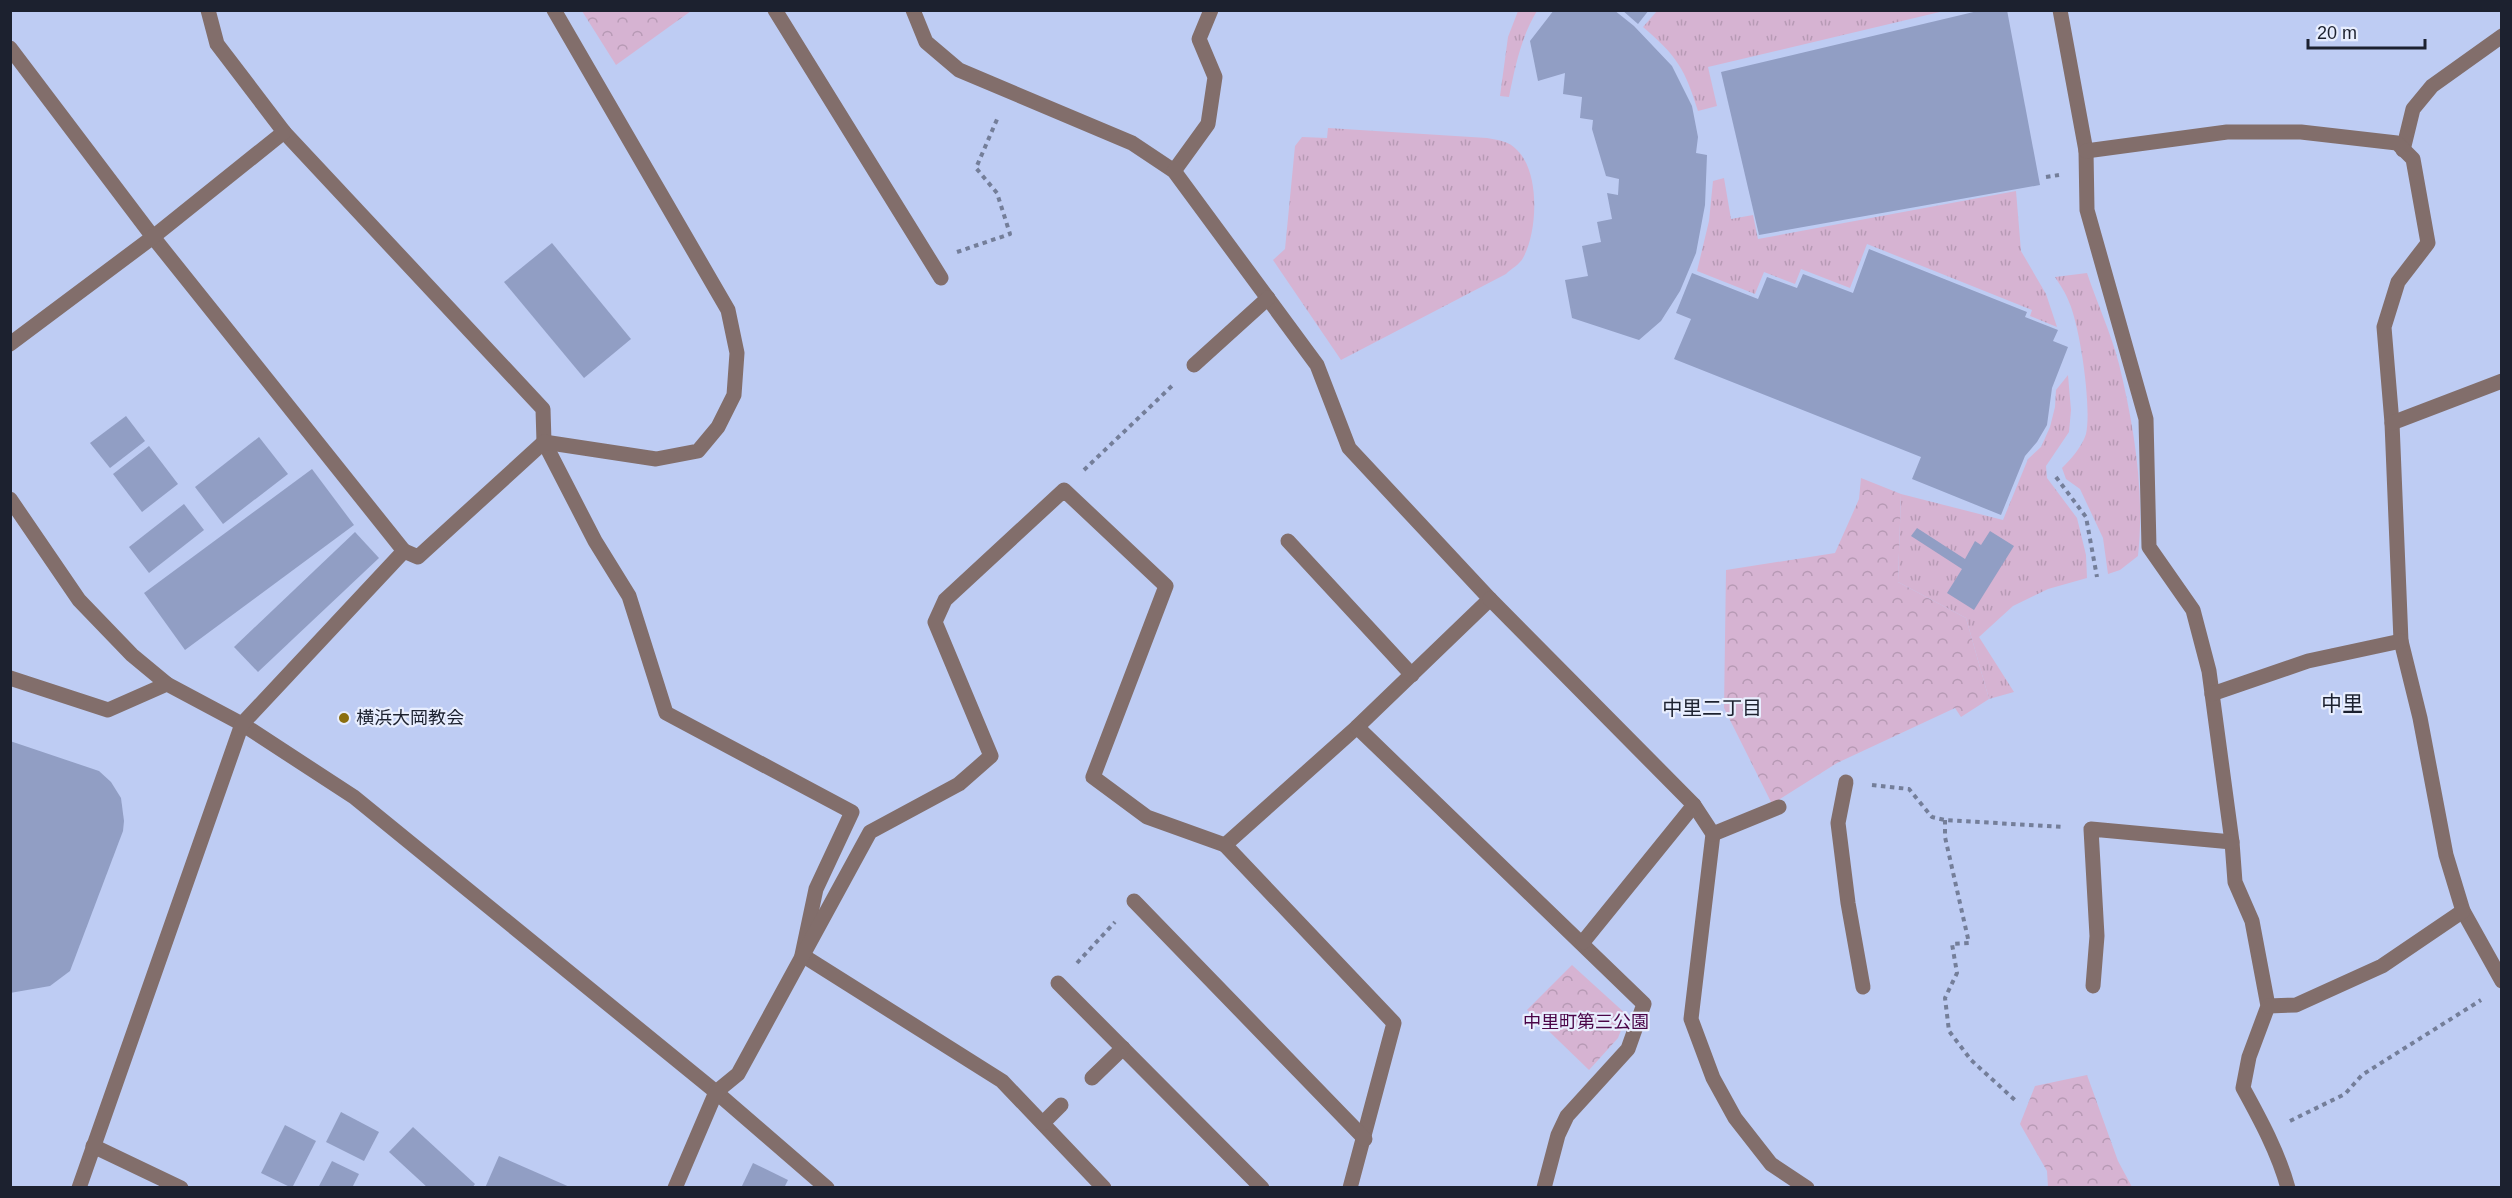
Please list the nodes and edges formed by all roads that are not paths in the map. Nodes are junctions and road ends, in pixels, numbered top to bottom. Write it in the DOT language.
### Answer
graph roads {
  1 [pos="208,10"];
  2 [pos="554,10"];
  3 [pos="775,10"];
  4 [pos="913,10"];
  5 [pos="1210,10"];
  6 [pos="2060,10"];
  7 [pos="2502,36"];
  8 [pos="10,48"];
  9 [pos="284,132"];
  10 [pos="2403,150"];
  11 [pos="2086,151"];
  12 [pos="1174,171"];
  13 [pos="153,237"];
  14 [pos="941,279"];
  15 [pos="1268,298"];
  16 [pos="10,344"];
  17 [pos="1194,364"];
  18 [pos="2502,381"];
  19 [pos="2392,423"];
  20 [pos="544,442"];
  21 [pos="10,499"];
  22 [pos="1288,541"];
  23 [pos="405,551"];
  24 [pos="1490,599"];
  25 [pos="2401,641"];
  26 [pos="1412,675"];
  27 [pos="10,678"];
  28 [pos="166,684"];
  29 [pos="2212,694"];
  30 [pos="242,724"];
  31 [pos="1357,727"];
  32 [pos="1846,782"];
  33 [pos="1694,805"];
  34 [pos="1779,807"];
  35 [pos="1713,834"];
  36 [pos="2232,842"];
  37 [pos="1225,845"];
  38 [pos="1134,901"];
  39 [pos="2463,911"];
  40 [pos="1582,942"];
  41 [pos="802,955"];
  42 [pos="2502,981"];
  43 [pos="1058,983"];
  44 [pos="2093,986"];
  45 [pos="1863,987"];
  46 [pos="2268,1006"];
  47 [pos="1123,1048"];
  48 [pos="1092,1077"];
  49 [pos="716,1092"];
  50 [pos="1061,1105"];
  51 [pos="1043,1124"];
  52 [pos="1365,1139"];
  53 [pos="93,1146"];
  54 [pos="79,1188"];
  55 [pos="181,1188"];
  56 [pos="675,1188"];
  57 [pos="827,1188"];
  58 [pos="1104,1188"];
  59 [pos="1262,1188"];
  60 [pos="1350,1188"];
  61 [pos="1544,1188"];
  62 [pos="1807,1188"];
  63 [pos="2288,1188"];
  1 -- 9 [label="street"];
  2 -- 20 [label="street"];
  3 -- 14 [label="street"];
  4 -- 12 [label="street"];
  5 -- 12 [label="street"];
  6 -- 11 [label="street"];
  7 -- 10 [label="street"];
  8 -- 13 [label="street"];
  9 -- 13 [label="street"];
  9 -- 20 [label="street"];
  10 -- 11 [label="street"];
  10 -- 19 [label="street"];
  11 -- 29 [label="street"];
  12 -- 15 [label="street"];
  13 -- 16 [label="street"];
  13 -- 23 [label="street"];
  15 -- 17 [label="street"];
  15 -- 24 [label="street"];
  18 -- 19 [label="street"];
  19 -- 25 [label="street"];
  20 -- 23 [label="street"];
  20 -- 41 [label="street"];
  21 -- 28 [label="street"];
  22 -- 26 [label="street"];
  23 -- 30 [label="street"];
  24 -- 26 [label="street"];
  24 -- 33 [label="street"];
  25 -- 29 [label="street"];
  25 -- 39 [label="street"];
  26 -- 31 [label="street"];
  27 -- 28 [label="street"];
  28 -- 30 [label="street"];
  29 -- 36 [label="street"];
  30 -- 49 [label="street"];
  30 -- 53 [label="street"];
  31 -- 37 [label="street"];
  31 -- 40 [label="street"];
  32 -- 45 [label="street"];
  33 -- 35 [label="street"];
  33 -- 40 [label="street"];
  34 -- 35 [label="street"];
  35 -- 62 [label="street"];
  36 -- 44 [label="street"];
  36 -- 46 [label="street"];
  37 -- 41 [label="street"];
  37 -- 52 [label="street"];
  38 -- 52 [label="street"];
  39 -- 42 [label="street"];
  39 -- 46 [label="street"];
  40 -- 61 [label="street"];
  41 -- 49 [label="street"];
  41 -- 51 [label="street"];
  43 -- 47 [label="street"];
  46 -- 63 [label="street"];
  47 -- 48 [label="street"];
  47 -- 59 [label="street"];
  49 -- 56 [label="street"];
  49 -- 57 [label="street"];
  50 -- 51 [label="street"];
  51 -- 58 [label="street"];
  52 -- 60 [label="street"];
  53 -- 54 [label="street"];
  53 -- 55 [label="street"];
}
